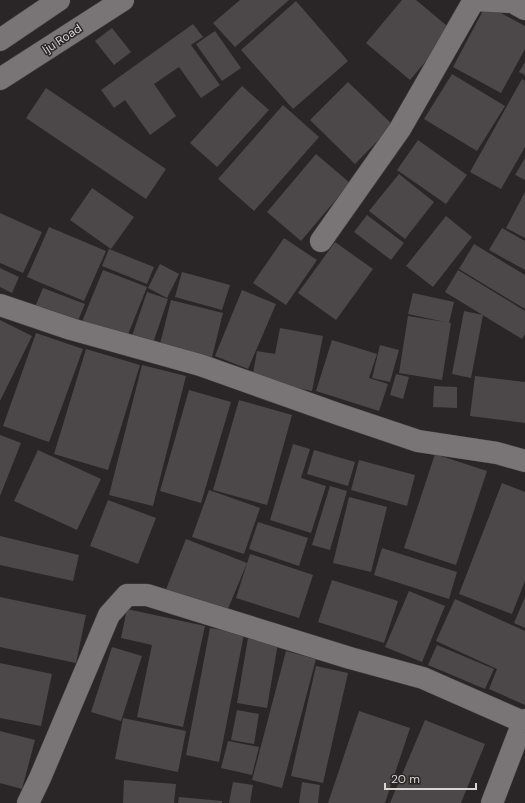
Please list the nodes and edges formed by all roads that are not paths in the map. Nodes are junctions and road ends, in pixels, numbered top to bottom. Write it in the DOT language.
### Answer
graph roads {
  1 [pos="59,0"];
  2 [pos="123,0"];
  3 [pos="473,0"];
  4 [pos="525,9"];
  5 [pos="0,40"];
  6 [pos="0,79"];
  7 [pos="321,241"];
  8 [pos="0,305"];
  9 [pos="523,456"];
  10 [pos="524,721"];
  11 [pos="28,803"];
  12 [pos="492,803"];
  1 -- 5 [label="street"];
  2 -- 6 [label="street, Iju Road"];
  3 -- 4 [label="street"];
  3 -- 7 [label="street"];
  8 -- 9 [label="street"];
  10 -- 11 [label="street"];
  10 -- 12 [label="street"];
}
